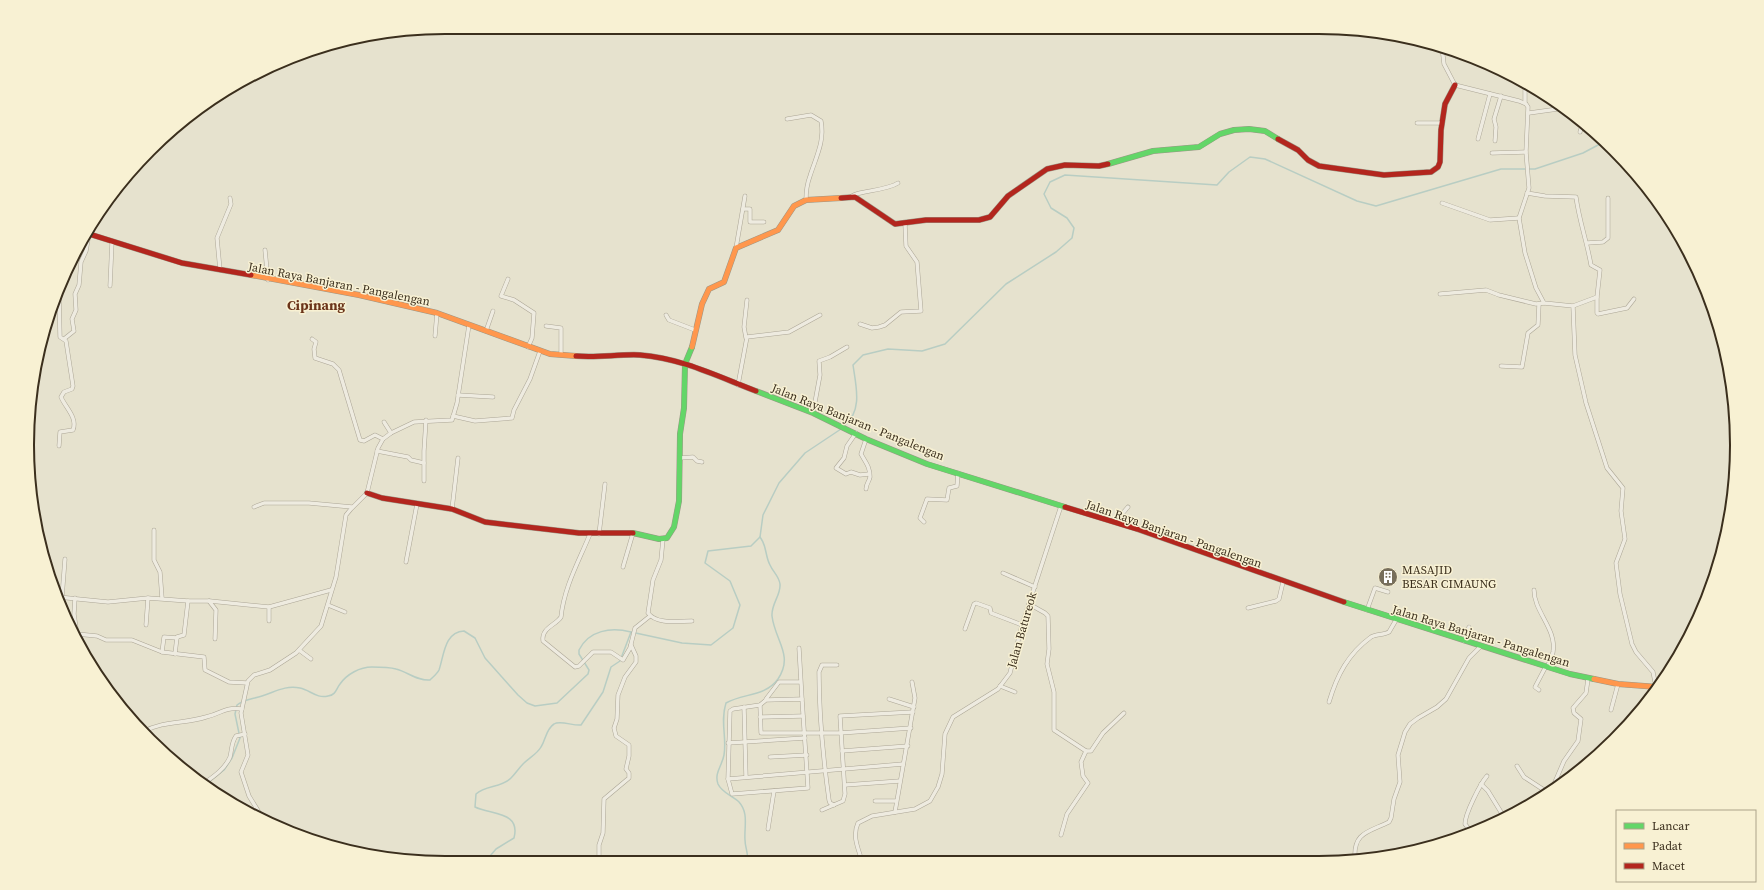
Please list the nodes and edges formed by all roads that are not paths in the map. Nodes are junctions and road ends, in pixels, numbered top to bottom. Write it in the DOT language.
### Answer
graph roads {
  1 [pos="1443,54"];
  2 [pos="1455,85"];
  3 [pos="1525,89"];
  4 [pos="1490,94"];
  5 [pos="1500,96"];
  6 [pos="1525,103"];
  7 [pos="1556,109"];
  8 [pos="1529,113"];
  9 [pos="787,119"];
  10 [pos="1417,123"];
  11 [pos="1442,123"];
  12 [pos="1581,129"];
  13 [pos="1580,132"];
  14 [pos="1478,140"];
  15 [pos="1495,142"];
  16 [pos="1492,152"];
  17 [pos="1526,152"];
  18 [pos="898,183"];
  19 [pos="1528,193"];
  20 [pos="745,196"];
  21 [pos="851,197"];
  22 [pos="230,198"];
  23 [pos="1608,198"];
  24 [pos="806,200"];
  25 [pos="1442,203"];
  26 [pos="743,209"];
  27 [pos="1518,218"];
  28 [pos="764,222"];
  29 [pos="905,224"];
  30 [pos="91,235"];
  31 [pos="112,242"];
  32 [pos="87,243"];
  33 [pos="1587,243"];
  34 [pos="736,248"];
  35 [pos="265,250"];
  36 [pos="220,270"];
  37 [pos="268,280"];
  38 [pos="508,280"];
  39 [pos="110,286"];
  40 [pos="1440,294"];
  41 [pos="1597,297"];
  42 [pos="1634,299"];
  43 [pos="747,300"];
  44 [pos="1544,303"];
  45 [pos="1539,304"];
  46 [pos="59,306"];
  47 [pos="1573,306"];
  48 [pos="493,311"];
  49 [pos="437,313"];
  50 [pos="666,315"];
  51 [pos="820,315"];
  52 [pos="469,324"];
  53 [pos="860,324"];
  54 [pos="546,326"];
  55 [pos="695,330"];
  56 [pos="486,331"];
  57 [pos="435,336"];
  58 [pos="746,338"];
  59 [pos="64,339"];
  60 [pos="312,339"];
  61 [pos="528,347"];
  62 [pos="847,347"];
  63 [pos="540,351"];
  64 [pos="561,355"];
  65 [pos="685,364"];
  66 [pos="1501,366"];
  67 [pos="738,385"];
  68 [pos="458,395"];
  69 [pos="493,397"];
  70 [pos="813,413"];
  71 [pos="454,416"];
  72 [pos="426,420"];
  73 [pos="384,422"];
  74 [pos="391,433"];
  75 [pos="855,433"];
  76 [pos="384,438"];
  77 [pos="866,438"];
  78 [pos="59,446"];
  79 [pos="377,451"];
  80 [pos="458,458"];
  81 [pos="680,458"];
  82 [pos="702,462"];
  83 [pos="424,463"];
  84 [pos="958,473"];
  85 [pos="869,474"];
  86 [pos="424,481"];
  87 [pos="606,484"];
  88 [pos="866,490"];
  89 [pos="367,493"];
  90 [pos="417,504"];
  91 [pos="1061,506"];
  92 [pos="254,507"];
  93 [pos="352,507"];
  94 [pos="1128,507"];
  95 [pos="452,509"];
  96 [pos="924,522"];
  97 [pos="1115,522"];
  98 [pos="154,530"];
  99 [pos="633,533"];
  100 [pos="590,534"];
  101 [pos="598,534"];
  102 [pos="663,539"];
  103 [pos="65,559"];
  104 [pos="406,562"];
  105 [pos="623,567"];
  106 [pos="1003,573"];
  107 [pos="1283,582"];
  108 [pos="1035,587"];
  109 [pos="61,590"];
  110 [pos="331,590"];
  111 [pos="1534,590"];
  112 [pos="1388,592"];
  113 [pos="63,597"];
  114 [pos="75,598"];
  115 [pos="148,598"];
  116 [pos="162,598"];
  117 [pos="188,601"];
  118 [pos="209,601"];
  119 [pos="1029,604"];
  120 [pos="328,605"];
  121 [pos="269,607"];
  122 [pos="1248,608"];
  123 [pos="1367,610"];
  124 [pos="345,612"];
  125 [pos="650,616"];
  126 [pos="1396,620"];
  127 [pos="269,621"];
  128 [pos="692,621"];
  129 [pos="146,625"];
  130 [pos="1022,625"];
  131 [pos="76,627"];
  132 [pos="1469,627"];
  133 [pos="965,629"];
  134 [pos="80,634"];
  135 [pos="177,638"];
  136 [pos="216,639"];
  137 [pos="1464,642"];
  138 [pos="631,644"];
  139 [pos="1480,647"];
  140 [pos="800,648"];
  141 [pos="299,650"];
  142 [pos="162,652"];
  143 [pos="176,654"];
  144 [pos="311,659"];
  145 [pos="836,666"];
  146 [pos="1546,668"];
  147 [pos="1588,679"];
  148 [pos="1656,680"];
  149 [pos="800,682"];
  150 [pos="912,682"];
  151 [pos="247,683"];
  152 [pos="1620,684"];
  153 [pos="1000,686"];
  154 [pos="1651,687"];
  155 [pos="1539,690"];
  156 [pos="1015,692"];
  157 [pos="802,699"];
  158 [pos="889,699"];
  159 [pos="766,700"];
  160 [pos="1329,702"];
  161 [pos="760,705"];
  162 [pos="744,707"];
  163 [pos="914,707"];
  164 [pos="240,709"];
  165 [pos="1610,710"];
  166 [pos="913,712"];
  167 [pos="1124,713"];
  168 [pos="803,716"];
  169 [pos="760,717"];
  170 [pos="911,728"];
  171 [pos="148,729"];
  172 [pos="840,733"];
  173 [pos="242,734"];
  174 [pos="821,734"];
  175 [pos="805,736"];
  176 [pos="744,742"];
  177 [pos="728,743"];
  178 [pos="908,746"];
  179 [pos="842,751"];
  180 [pos="1086,752"];
  181 [pos="807,755"];
  182 [pos="770,757"];
  183 [pos="903,764"];
  184 [pos="1517,766"];
  185 [pos="843,768"];
  186 [pos="825,771"];
  187 [pos="808,772"];
  188 [pos="1487,776"];
  189 [pos="746,777"];
  190 [pos="728,778"];
  191 [pos="208,780"];
  192 [pos="1556,780"];
  193 [pos="900,781"];
  194 [pos="1481,784"];
  195 [pos="845,785"];
  196 [pos="1543,789"];
  197 [pos="774,791"];
  198 [pos="875,801"];
  199 [pos="896,801"];
  200 [pos="834,805"];
  201 [pos="822,810"];
  202 [pos="259,812"];
  203 [pos="895,812"];
  204 [pos="1502,813"];
  205 [pos="1467,828"];
  206 [pos="768,829"];
  207 [pos="1061,835"];
  208 [pos="1355,854"];
  209 [pos="599,856"];
  210 [pos="861,856"];
  1 -- 2 [label="street"];
  2 -- 4 [label="street"];
  2 -- 11 [label="main road"];
  3 -- 6 [label="street"];
  4 -- 5 [label="street"];
  4 -- 14 [label="street"];
  5 -- 6 [label="street"];
  5 -- 15 [label="street"];
  6 -- 8 [label="street"];
  7 -- 8 [label="street"];
  8 -- 17 [label="street"];
  9 -- 24 [label="street"];
  10 -- 11 [label="street"];
  11 -- 29 [label="main road"];
  12 -- 13 [label="street"];
  16 -- 17 [label="street"];
  17 -- 19 [label="street"];
  18 -- 21 [label="street"];
  19 -- 27 [label="street"];
  19 -- 33 [label="street"];
  20 -- 26 [label="street"];
  21 -- 24 [label="main road"];
  21 -- 29 [label="main road"];
  22 -- 36 [label="street"];
  23 -- 33 [label="street"];
  24 -- 34 [label="main road"];
  25 -- 27 [label="street"];
  26 -- 28 [label="street"];
  26 -- 34 [label="street"];
  27 -- 44 [label="street"];
  29 -- 53 [label="street"];
  30 -- 31 [label="main road, Jalan Raya Banjaran - Pangalengan"];
  31 -- 36 [label="main road, Jalan Raya Banjaran - Pangalengan"];
  31 -- 39 [label="street"];
  32 -- 59 [label="street"];
  33 -- 41 [label="street"];
  34 -- 55 [label="main road"];
  35 -- 37 [label="street"];
  36 -- 37 [label="main road, Jalan Raya Banjaran - Pangalengan"];
  37 -- 49 [label="main road, Jalan Raya Banjaran - Pangalengan"];
  38 -- 61 [label="street"];
  40 -- 45 [label="street"];
  41 -- 42 [label="street"];
  41 -- 47 [label="street"];
  43 -- 58 [label="street"];
  44 -- 45 [label="street"];
  44 -- 47 [label="street"];
  45 -- 66 [label="street"];
  46 -- 59 [label="street"];
  47 -- 148 [label="street"];
  48 -- 56 [label="street"];
  49 -- 52 [label="main road, Jalan Raya Banjaran - Pangalengan"];
  49 -- 57 [label="street"];
  50 -- 55 [label="street"];
  51 -- 58 [label="street"];
  52 -- 56 [label="main road, Jalan Raya Banjaran - Pangalengan"];
  52 -- 68 [label="street"];
  54 -- 64 [label="street"];
  55 -- 65 [label="main road"];
  56 -- 61 [label="main road, Jalan Raya Banjaran - Pangalengan"];
  58 -- 67 [label="street"];
  59 -- 78 [label="street"];
  60 -- 76 [label="street"];
  61 -- 63 [label="main road, Jalan Raya Banjaran - Pangalengan"];
  62 -- 70 [label="street"];
  63 -- 64 [label="main road, Jalan Raya Banjaran - Pangalengan"];
  63 -- 71 [label="street"];
  64 -- 65 [label="main road, Jalan Raya Banjaran - Pangalengan"];
  65 -- 67 [label="main road, Jalan Raya Banjaran - Pangalengan"];
  65 -- 81 [label="main road"];
  67 -- 70 [label="main road, Jalan Raya Banjaran - Pangalengan"];
  68 -- 69 [label="street"];
  68 -- 71 [label="street"];
  70 -- 75 [label="main road, Jalan Raya Banjaran - Pangalengan"];
  71 -- 72 [label="street"];
  72 -- 74 [label="street"];
  72 -- 83 [label="street"];
  73 -- 74 [label="street"];
  74 -- 76 [label="street"];
  75 -- 77 [label="main road, Jalan Raya Banjaran - Pangalengan"];
  75 -- 85 [label="street"];
  76 -- 79 [label="street"];
  77 -- 84 [label="main road, Jalan Raya Banjaran - Pangalengan"];
  77 -- 85 [label="street"];
  79 -- 83 [label="street"];
  79 -- 89 [label="street"];
  80 -- 95 [label="street"];
  81 -- 82 [label="street"];
  81 -- 102 [label="main road"];
  83 -- 86 [label="street"];
  84 -- 91 [label="main road, Jalan Raya Banjaran - Pangalengan"];
  84 -- 96 [label="street"];
  85 -- 88 [label="street"];
  87 -- 101 [label="street"];
  89 -- 90 [label="main road"];
  89 -- 93 [label="street"];
  90 -- 95 [label="main road"];
  90 -- 104 [label="street"];
  91 -- 97 [label="main road, Jalan Raya Banjaran - Pangalengan"];
  91 -- 108 [label="street, Jalan Batureok"];
  92 -- 93 [label="street"];
  93 -- 110 [label="street"];
  94 -- 97 [label="street"];
  95 -- 100 [label="main road"];
  97 -- 107 [label="main road, Jalan Raya Banjaran - Pangalengan"];
  98 -- 116 [label="street"];
  99 -- 101 [label="main road"];
  99 -- 102 [label="main road"];
  99 -- 105 [label="street"];
  100 -- 101 [label="main road"];
  100 -- 138 [label="street"];
  102 -- 125 [label="street"];
  103 -- 109 [label="street"];
  106 -- 108 [label="street"];
  107 -- 122 [label="street"];
  107 -- 123 [label="main road, Jalan Raya Banjaran - Pangalengan"];
  108 -- 119 [label="street, Jalan Batureok"];
  110 -- 120 [label="street"];
  110 -- 121 [label="street"];
  111 -- 146 [label="street"];
  112 -- 123 [label="street"];
  113 -- 114 [label="street"];
  114 -- 115 [label="street"];
  114 -- 131 [label="street"];
  115 -- 116 [label="street"];
  115 -- 129 [label="street"];
  116 -- 117 [label="street"];
  117 -- 118 [label="street"];
  117 -- 135 [label="street"];
  118 -- 121 [label="street"];
  118 -- 136 [label="street"];
  119 -- 130 [label="street, Jalan Batureok"];
  119 -- 180 [label="street"];
  120 -- 124 [label="street"];
  120 -- 141 [label="street"];
  121 -- 127 [label="street"];
  123 -- 126 [label="main road, Jalan Raya Banjaran - Pangalengan"];
  125 -- 128 [label="street"];
  125 -- 138 [label="street"];
  126 -- 137 [label="main road, Jalan Raya Banjaran - Pangalengan"];
  126 -- 160 [label="street"];
  130 -- 133 [label="street"];
  130 -- 153 [label="street, Jalan Batureok"];
  132 -- 137 [label="street"];
  134 -- 142 [label="street"];
  135 -- 142 [label="street"];
  135 -- 143 [label="street"];
  137 -- 139 [label="main road, Jalan Raya Banjaran - Pangalengan"];
  138 -- 209 [label="street"];
  139 -- 146 [label="main road, Jalan Raya Banjaran - Pangalengan"];
  139 -- 208 [label="street"];
  140 -- 149 [label="street"];
  141 -- 144 [label="street"];
  141 -- 151 [label="street"];
  142 -- 143 [label="street"];
  143 -- 151 [label="street"];
  145 -- 174 [label="street"];
  146 -- 147 [label="main road, Jalan Raya Banjaran - Pangalengan"];
  146 -- 155 [label="street"];
  147 -- 152 [label="main road, Jalan Raya Banjaran - Pangalengan"];
  147 -- 192 [label="street"];
  149 -- 157 [label="street"];
  149 -- 159 [label="street"];
  150 -- 163 [label="street"];
  151 -- 164 [label="street"];
  152 -- 154 [label="main road, Jalan Raya Banjaran - Pangalengan"];
  152 -- 165 [label="street"];
  153 -- 156 [label="street"];
  153 -- 203 [label="street, Jalan Batureok"];
  157 -- 159 [label="street"];
  157 -- 168 [label="street"];
  158 -- 163 [label="street"];
  159 -- 161 [label="street"];
  161 -- 162 [label="street"];
  161 -- 169 [label="street"];
  162 -- 176 [label="street"];
  162 -- 177 [label="street"];
  163 -- 166 [label="street"];
  164 -- 171 [label="street"];
  164 -- 173 [label="street"];
  166 -- 170 [label="street"];
  166 -- 172 [label="street"];
  167 -- 180 [label="street"];
  168 -- 169 [label="street"];
  168 -- 175 [label="street"];
  169 -- 175 [label="street"];
  170 -- 172 [label="street"];
  170 -- 178 [label="street"];
  172 -- 174 [label="street"];
  172 -- 179 [label="street"];
  173 -- 191 [label="street"];
  173 -- 202 [label="street"];
  174 -- 175 [label="street"];
  174 -- 186 [label="street"];
  175 -- 176 [label="street"];
  175 -- 181 [label="street"];
  176 -- 177 [label="street"];
  176 -- 189 [label="street"];
  177 -- 190 [label="street"];
  178 -- 179 [label="street"];
  178 -- 183 [label="street"];
  179 -- 185 [label="street"];
  180 -- 207 [label="street"];
  181 -- 182 [label="street"];
  181 -- 187 [label="street"];
  183 -- 185 [label="street"];
  183 -- 193 [label="street"];
  184 -- 196 [label="street"];
  185 -- 186 [label="street"];
  185 -- 195 [label="street"];
  186 -- 187 [label="street"];
  186 -- 200 [label="street"];
  187 -- 189 [label="street"];
  187 -- 197 [label="street"];
  188 -- 194 [label="street"];
  189 -- 190 [label="street"];
  190 -- 197 [label="street"];
  193 -- 195 [label="street"];
  193 -- 199 [label="street"];
  194 -- 204 [label="street"];
  194 -- 205 [label="street"];
  195 -- 200 [label="street"];
  197 -- 206 [label="street"];
  198 -- 199 [label="street"];
  199 -- 203 [label="street"];
  200 -- 201 [label="street"];
  203 -- 210 [label="street, Jalan Batureok"];
}
